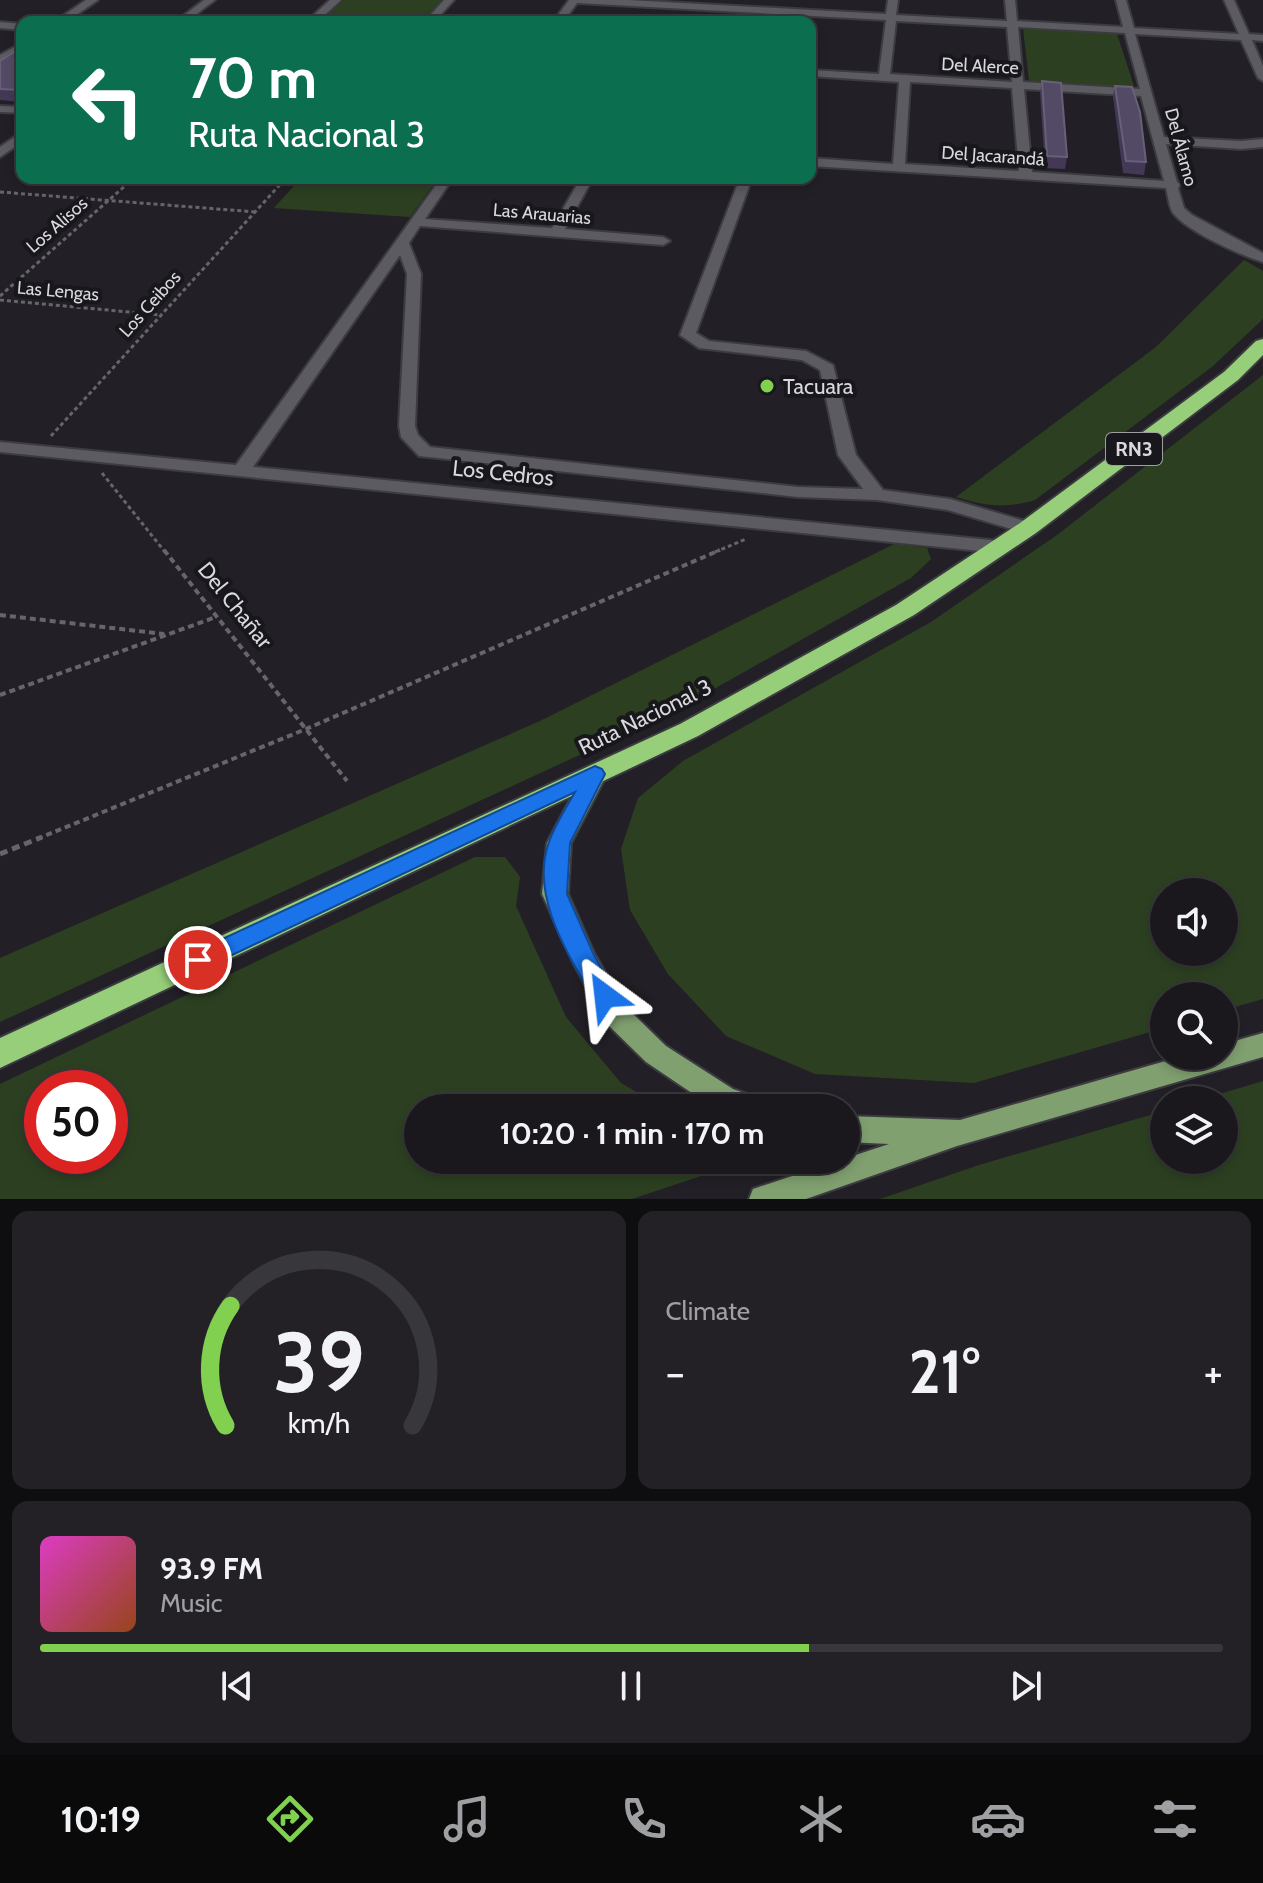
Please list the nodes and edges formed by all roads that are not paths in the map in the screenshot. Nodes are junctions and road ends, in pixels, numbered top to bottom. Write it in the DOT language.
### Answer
graph roads {
  1 [pos="93,0"];
  2 [pos="210,0"];
  3 [pos="336,0"];
  4 [pos="449,0"];
  5 [pos="575,0"];
  6 [pos="893,0"];
  7 [pos="1010,0"];
  8 [pos="1121,0"];
  9 [pos="1229,0"];
  10 [pos="679,6"];
  11 [pos="782,11"];
  12 [pos="68,16"];
  13 [pos="188,16"];
  14 [pos="318,16"];
  15 [pos="434,16"];
  16 [pos="563,16"];
  17 [pos="891,17"];
  18 [pos="1013,24"];
  19 [pos="1130,30"];
  20 [pos="1246,37"];
  21 [pos="1263,38"];
  22 [pos="816,73"];
  23 [pos="884,78"];
  24 [pos="1263,78"];
  25 [pos="905,79"];
  26 [pos="1019,86"];
  27 [pos="1148,93"];
  28 [pos="1161,140"];
  29 [pos="16,141"];
  30 [pos="1263,143"];
  31 [pos="0,153"];
  32 [pos="816,162"];
  33 [pos="899,168"];
  34 [pos="1026,176"];
  35 [pos="443,184"];
  36 [pos="584,184"];
  37 [pos="744,184"];
  38 [pos="1174,185"];
  39 [pos="418,222"];
  40 [pos="556,233"];
  41 [pos="401,241"];
  42 [pos="663,241"];
  43 [pos="1263,258"];
  44 [pos="1263,345"];
  45 [pos="0,447"];
  46 [pos="241,471"];
  47 [pos="877,495"];
  48 [pos="1028,528"];
  49 [pos="1000,547"];
  50 [pos="595,774"];
  51 [pos="1263,1045"];
  52 [pos="0,1054"];
  53 [pos="716,1094"];
  54 [pos="860,1129"];
  55 [pos="960,1133"];
  56 [pos="764,1199"];
  1 -- 12 [label="street"];
  2 -- 13 [label="street"];
  3 -- 14 [label="street"];
  4 -- 15 [label="street"];
  5 -- 10 [label="street"];
  5 -- 16 [label="street"];
  6 -- 17 [label="street"];
  7 -- 18 [label="street"];
  8 -- 19 [label="street, Del Álamo"];
  9 -- 20 [label="street"];
  10 -- 11 [label="street"];
  11 -- 17 [label="street"];
  17 -- 18 [label="street"];
  17 -- 23 [label="street"];
  18 -- 19 [label="street"];
  18 -- 26 [label="street"];
  19 -- 20 [label="street"];
  19 -- 27 [label="street, Del Álamo"];
  20 -- 21 [label="street"];
  20 -- 24 [label="street"];
  22 -- 23 [label="street, Del Alerce"];
  23 -- 25 [label="street, Del Alerce"];
  25 -- 26 [label="street, Del Alerce"];
  25 -- 33 [label="street"];
  26 -- 27 [label="street, Del Alerce"];
  26 -- 34 [label="street"];
  27 -- 28 [label="street, Del Álamo"];
  28 -- 30 [label="street"];
  28 -- 38 [label="street, Del Álamo"];
  29 -- 31 [label="street"];
  32 -- 33 [label="street, Del Jacarandá"];
  33 -- 34 [label="street, Del Jacarandá"];
  34 -- 38 [label="street, Del Jacarandá"];
  35 -- 39 [label="street"];
  36 -- 40 [label="street"];
  37 -- 47 [label="street"];
  38 -- 43 [label="street, Del Álamo"];
  39 -- 40 [label="street, Las Arauarias"];
  39 -- 41 [label="street"];
  40 -- 42 [label="street, Las Arauarias"];
  41 -- 46 [label="street"];
  41 -- 47 [label="street"];
  44 -- 48 [label="highway, Ruta Nacional 3 / RN3"];
  45 -- 46 [label="street, Los Cedros"];
  46 -- 49 [label="street, Los Cedros"];
  47 -- 48 [label="street"];
  48 -- 49 [label="highway, Ruta Nacional 3 / RN3"];
  49 -- 50 [label="highway, Ruta Nacional 3 / RN3"];
  50 -- 52 [label="highway, Ruta Nacional 3 / RN3"];
  50 -- 53 [label="main road"];
  51 -- 55 [label="main road"];
  54 -- 55 [label="main road"];
  55 -- 56 [label="main road"];
}
